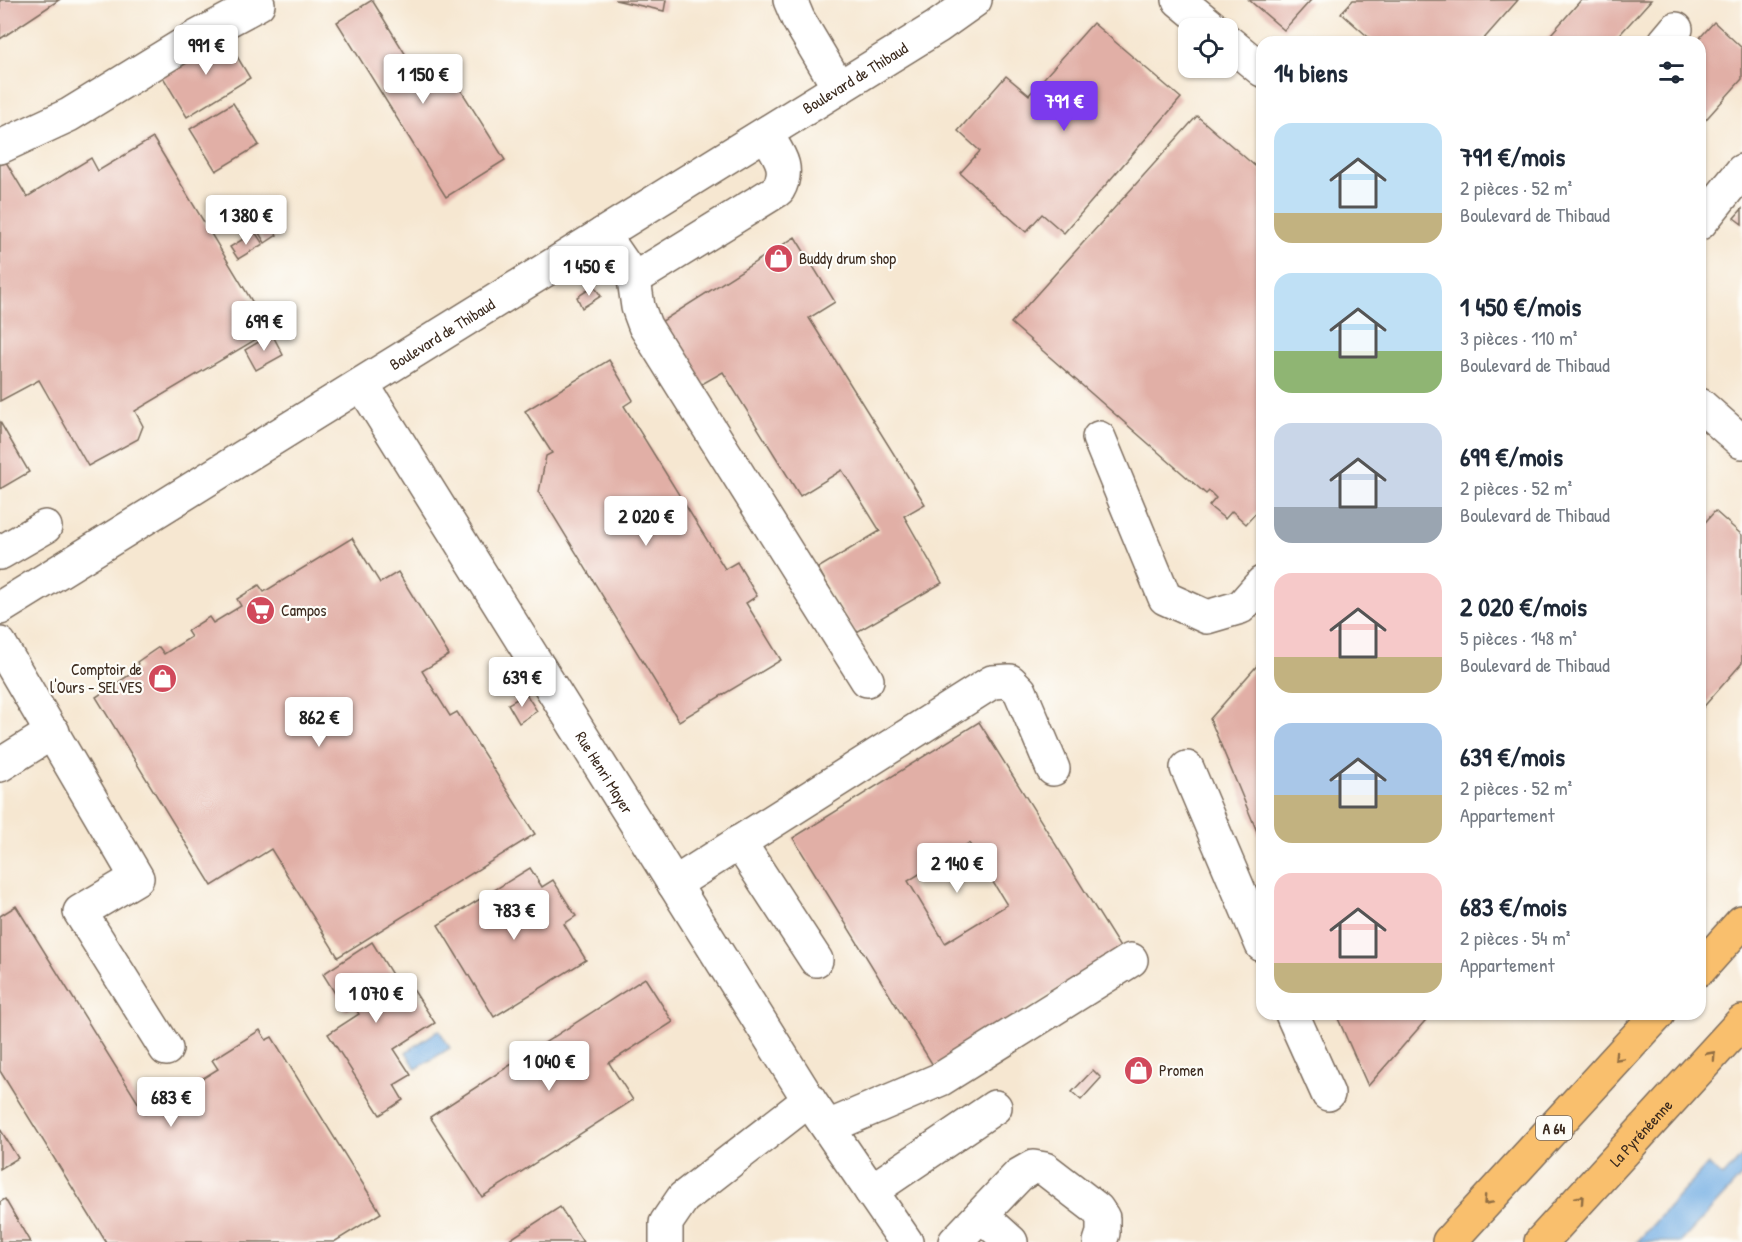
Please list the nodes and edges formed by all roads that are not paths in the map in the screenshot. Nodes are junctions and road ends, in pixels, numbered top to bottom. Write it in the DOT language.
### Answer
graph roads {
  1 [pos="790,0"];
  2 [pos="975,0"];
  3 [pos="1179,0"];
  4 [pos="258,4"];
  5 [pos="1201,18"];
  6 [pos="1238,50"];
  7 [pos="1256,65"];
  8 [pos="838,88"];
  9 [pos="766,134"];
  10 [pos="0,147"];
  11 [pos="1742,171"];
  12 [pos="1706,216"];
  13 [pos="603,234"];
  14 [pos="634,279"];
  15 [pos="362,384"];
  16 [pos="1706,410"];
  17 [pos="1099,438"];
  18 [pos="1742,442"];
  19 [pos="45,527"];
  20 [pos="0,553"];
  21 [pos="1256,591"];
  22 [pos="0,608"];
  23 [pos="0,644"];
  24 [pos="867,680"];
  25 [pos="53,732"];
  26 [pos="0,765"];
  27 [pos="1187,768"];
  28 [pos="1053,769"];
  29 [pos="739,842"];
  30 [pos="674,884"];
  31 [pos="1742,922"];
  32 [pos="1256,924"];
  33 [pos="816,960"];
  34 [pos="1131,960"];
  35 [pos="1706,962"];
  36 [pos="1295,1020"];
  37 [pos="1652,1020"];
  38 [pos="1742,1022"];
  39 [pos="166,1049"];
  40 [pos="1328,1094"];
  41 [pos="809,1100"];
  42 [pos="995,1107"];
  43 [pos="828,1127"];
  44 [pos="871,1191"];
  45 [pos="981,1215"];
  46 [pos="666,1242"];
  47 [pos="906,1242"];
  48 [pos="955,1242"];
  49 [pos="1011,1242"];
  50 [pos="1100,1242"];
  51 [pos="1449,1242"];
  52 [pos="1541,1242"];
  1 -- 8 [label="street"];
  2 -- 8 [label="street, Boulevard de Thibaud"];
  3 -- 5 [label="street"];
  4 -- 10 [label="street"];
  6 -- 7 [label="street"];
  8 -- 9 [label="street, Boulevard de Thibaud"];
  9 -- 13 [label="street, Boulevard de Thibaud"];
  9 -- 14 [label="street"];
  11 -- 12 [label="street"];
  13 -- 14 [label="street"];
  13 -- 15 [label="street, Boulevard de Thibaud"];
  14 -- 24 [label="street"];
  15 -- 22 [label="street, Boulevard de Thibaud"];
  15 -- 30 [label="street, Rue Henri Mayer"];
  16 -- 18 [label="street"];
  17 -- 21 [label="street"];
  19 -- 20 [label="street"];
  23 -- 25 [label="street"];
  25 -- 26 [label="street"];
  25 -- 39 [label="street"];
  27 -- 32 [label="street"];
  28 -- 29 [label="street"];
  29 -- 30 [label="street"];
  29 -- 33 [label="street"];
  30 -- 41 [label="street, Rue Henri Mayer"];
  31 -- 35 [label="highway"];
  34 -- 43 [label="street"];
  36 -- 40 [label="street"];
  37 -- 51 [label="highway, A 64, one-way"];
  52 -- 38 [label="highway, La Pyrénéenne, one-way"];
  41 -- 43 [label="street, Rue Henri Mayer"];
  41 -- 46 [label="street"];
  42 -- 44 [label="street"];
  43 -- 44 [label="street, Rue Henri Mayer"];
  44 -- 47 [label="street, Rue Henri Mayer"];
  45 -- 48 [label="street"];
  45 -- 49 [label="street"];
  45 -- 50 [label="street"];
}
